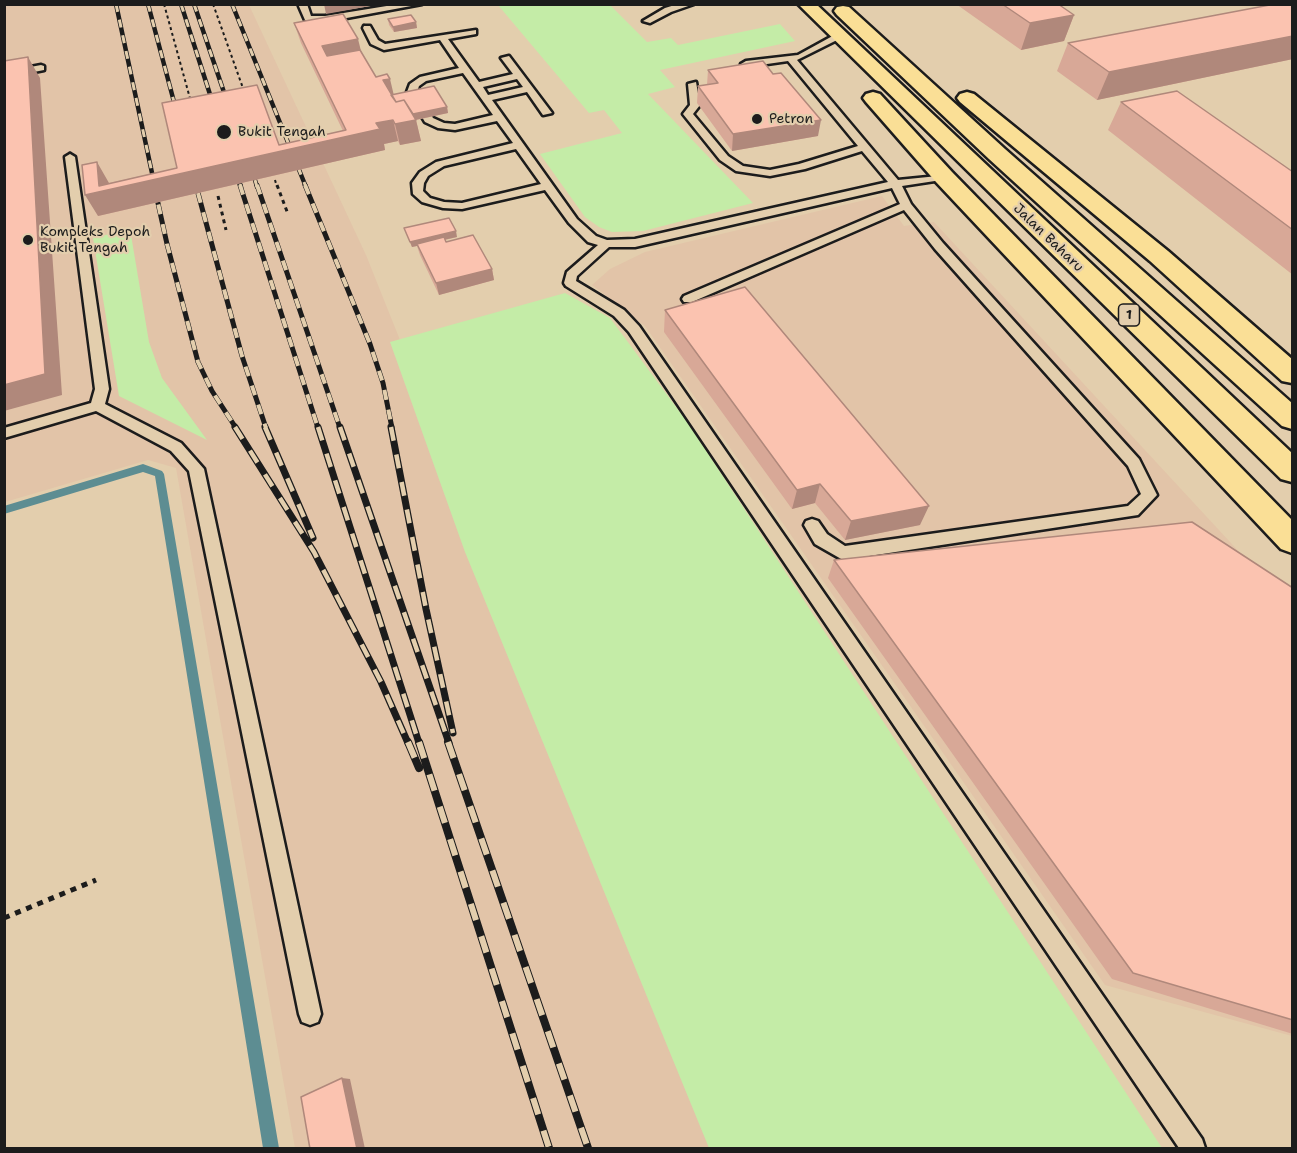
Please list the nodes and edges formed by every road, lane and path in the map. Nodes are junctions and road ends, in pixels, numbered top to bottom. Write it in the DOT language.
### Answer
graph roads {
  1 [pos="164,4"];
  2 [pos="213,4"];
  3 [pos="302,4"];
  4 [pos="418,4"];
  5 [pos="690,4"];
  6 [pos="806,4"];
  7 [pos="837,4"];
  8 [pos="647,21"];
  9 [pos="367,28"];
  10 [pos="472,32"];
  11 [pos="443,38"];
  12 [pos="844,41"];
  13 [pos="877,42"];
  14 [pos="506,58"];
  15 [pos="791,59"];
  16 [pos="746,64"];
  17 [pos="41,68"];
  18 [pos="466,69"];
  19 [pos="4,75"];
  20 [pos="520,76"];
  21 [pos="693,84"];
  22 [pos="477,85"];
  23 [pos="529,89"];
  24 [pos="486,98"];
  25 [pos="246,99"];
  26 [pos="194,112"];
  27 [pos="547,113"];
  28 [pos="499,117"];
  29 [pos="519,144"];
  30 [pos="864,147"];
  31 [pos="70,157"];
  32 [pos="944,177"];
  33 [pos="275,180"];
  34 [pos="895,184"];
  35 [pos="548,186"];
  36 [pos="218,196"];
  37 [pos="906,205"];
  38 [pos="288,214"];
  39 [pos="226,230"];
  40 [pos="606,244"];
  41 [pos="688,299"];
  42 [pos="1293,374"];
  43 [pos="97,406"];
  44 [pos="1293,419"];
  45 [pos="4,433"];
  46 [pos="1293,471"];
  47 [pos="812,525"];
  48 [pos="1293,540"];
  49 [pos="96,880"];
  50 [pos="4,918"];
  51 [pos="310,1014"];
  52 [pos="1193,1149"];
  1 -- 26 [label="path"];
  2 -- 25 [label="path"];
  3 -- 4 [label="lane"];
  5 -- 8 [label="lane"];
  6 -- 12 [label="highway, Jalan Baharu / 1"];
  7 -- 13 [label="highway, Jalan Baharu / 1"];
  9 -- 11 [label="lane"];
  10 -- 11 [label="lane"];
  11 -- 18 [label="lane"];
  12 -- 15 [label="lane"];
  12 -- 32 [label="highway"];
  12 -- 46 [label="highway, Jalan Baharu / 1"];
  13 -- 42 [label="highway"];
  13 -- 44 [label="highway, Jalan Baharu / 1"];
  14 -- 20 [label="lane"];
  15 -- 16 [label="lane"];
  15 -- 30 [label="lane"];
  17 -- 19 [label="lane"];
  18 -- 22 [label="lane"];
  18 -- 28 [label="lane"];
  20 -- 22 [label="lane"];
  20 -- 23 [label="lane"];
  21 -- 30 [label="lane"];
  22 -- 24 [label="lane"];
  23 -- 24 [label="lane"];
  23 -- 27 [label="lane"];
  24 -- 28 [label="lane"];
  28 -- 29 [label="lane"];
  29 -- 35 [label="lane"];
  29 -- 35 [label="lane"];
  30 -- 34 [label="lane"];
  31 -- 43 [label="lane"];
  32 -- 34 [label="lane"];
  32 -- 48 [label="highway"];
  33 -- 38 [label="path"];
  34 -- 37 [label="lane"];
  34 -- 40 [label="lane"];
  35 -- 40 [label="lane"];
  36 -- 39 [label="path"];
  37 -- 41 [label="lane"];
  37 -- 47 [label="lane"];
  40 -- 52 [label="lane"];
  43 -- 45 [label="lane"];
  43 -- 51 [label="lane"];
  49 -- 50 [label="path"];
}
